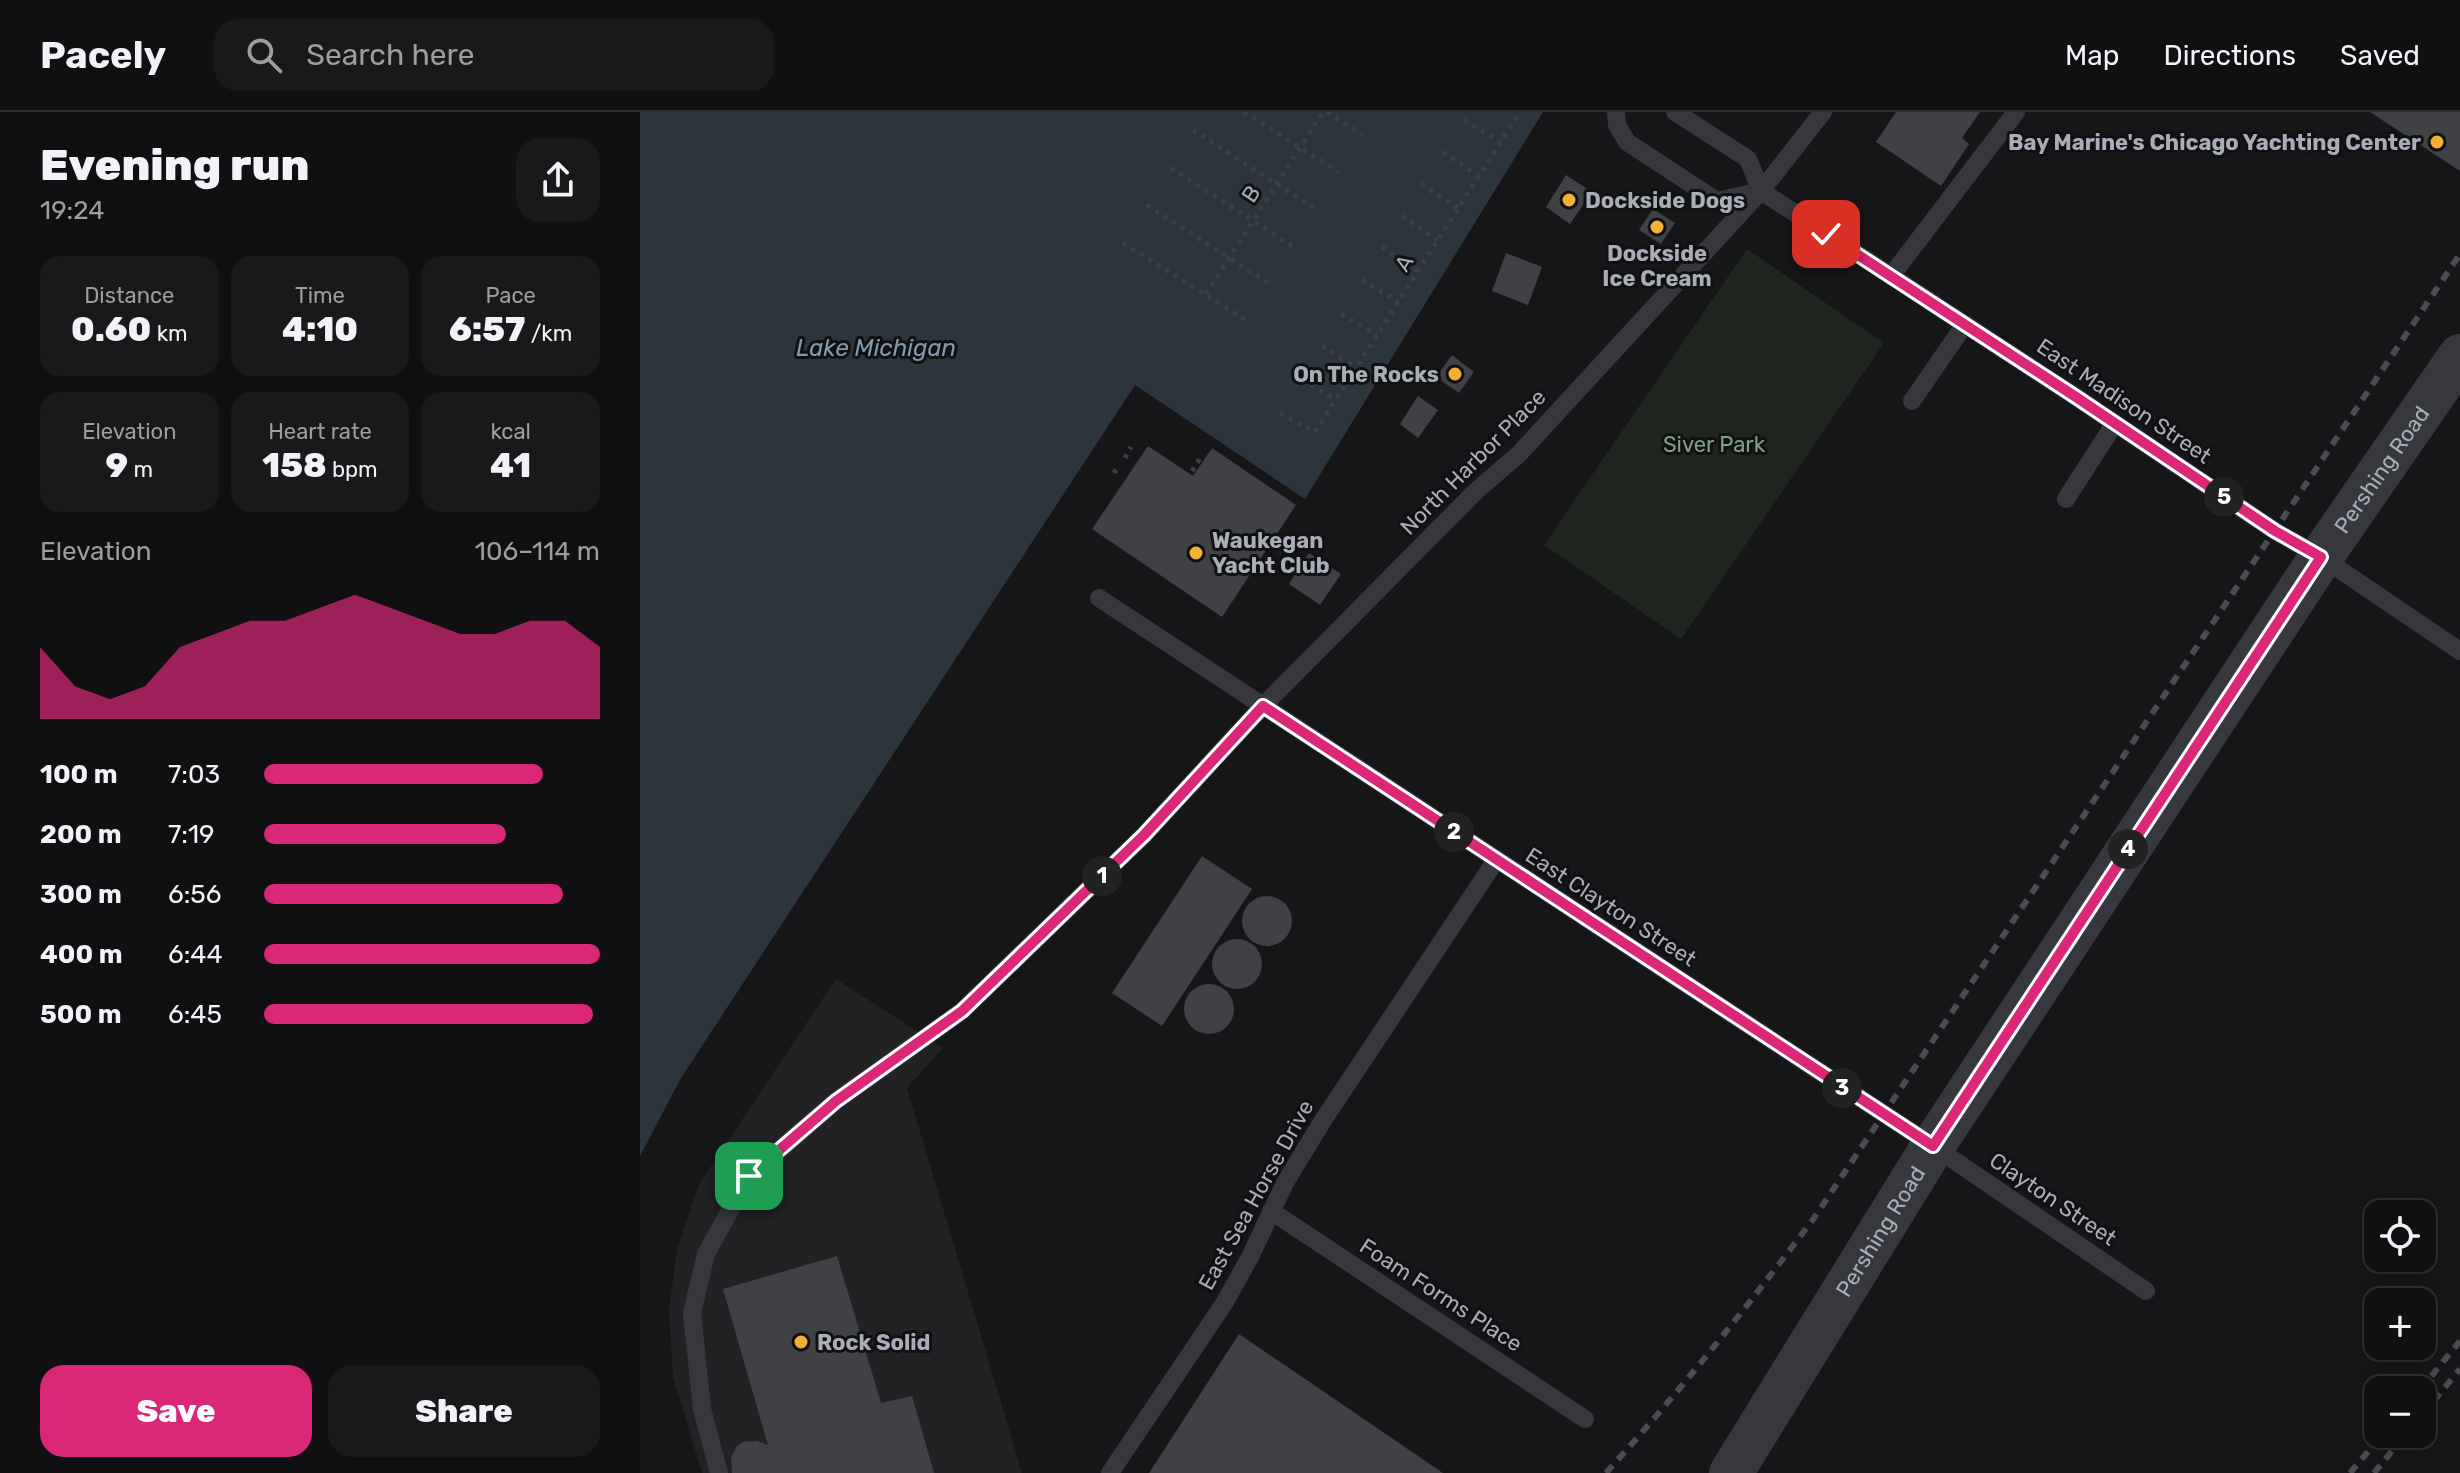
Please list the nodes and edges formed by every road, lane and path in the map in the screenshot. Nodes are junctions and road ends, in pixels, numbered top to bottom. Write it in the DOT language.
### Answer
graph roads {
  1 [pos="1244,112"];
  2 [pos="1325,112"];
  3 [pos="1520,112"];
  4 [pos="1616,112"];
  5 [pos="1675,112"];
  6 [pos="1823,112"];
  7 [pos="2016,112"];
  8 [pos="1464,120"];
  9 [pos="1193,130"];
  10 [pos="1363,135"];
  11 [pos="1500,142"];
  12 [pos="1300,147"];
  13 [pos="1443,152"];
  14 [pos="1171,168"];
  15 [pos="1339,172"];
  16 [pos="1478,176"];
  17 [pos="1277,184"];
  18 [pos="1421,184"];
  19 [pos="1761,191"];
  20 [pos="1147,205"];
  21 [pos="1458,208"];
  22 [pos="1317,210"];
  23 [pos="1402,216"];
  24 [pos="1254,220"];
  25 [pos="1437,240"];
  26 [pos="1123,243"];
  27 [pos="1292,246"];
  28 [pos="1382,247"];
  29 [pos="1230,258"];
  30 [pos="1418,271"];
  31 [pos="1891,276"];
  32 [pos="1362,280"];
  33 [pos="1268,283"];
  34 [pos="1206,294"];
  35 [pos="1398,302"];
  36 [pos="1341,314"];
  37 [pos="1246,320"];
  38 [pos="1965,324"];
  39 [pos="1377,335"];
  40 [pos="1322,346"];
  41 [pos="2460,356"];
  42 [pos="1356,367"];
  43 [pos="1303,379"];
  44 [pos="1335,400"];
  45 [pos="1912,401"];
  46 [pos="1280,413"];
  47 [pos="2115,423"];
  48 [pos="1131,447"];
  49 [pos="1203,454"];
  50 [pos="1125,458"];
  51 [pos="1119,465"];
  52 [pos="1192,471"];
  53 [pos="1114,473"];
  54 [pos="2066,499"];
  55 [pos="2321,557"];
  56 [pos="1099,598"];
  57 [pos="2460,651"];
  58 [pos="1263,706"];
  59 [pos="1496,860"];
  60 [pos="1933,1146"];
  61 [pos="1271,1211"];
  62 [pos="2146,1291"];
  63 [pos="1585,1419"];
  64 [pos="719,1473"];
  65 [pos="1110,1473"];
  66 [pos="1731,1473"];
  1 -- 12 [label="path"];
  2 -- 10 [label="path"];
  2 -- 12 [label="path, B"];
  3 -- 11 [label="path, A"];
  4 -- 19 [label="lane"];
  5 -- 19 [label="lane"];
  6 -- 19 [label="lane, North Harbor Place"];
  7 -- 31 [label="lane"];
  8 -- 11 [label="path"];
  9 -- 17 [label="path"];
  11 -- 16 [label="path, A"];
  12 -- 15 [label="path"];
  12 -- 17 [label="path, B"];
  13 -- 16 [label="path"];
  14 -- 24 [label="path"];
  16 -- 21 [label="path, A"];
  17 -- 22 [label="path"];
  17 -- 24 [label="path, B"];
  18 -- 21 [label="path"];
  19 -- 31 [label="lane, East Madison Street"];
  19 -- 58 [label="lane, North Harbor Place"];
  20 -- 29 [label="path"];
  21 -- 25 [label="path, A"];
  23 -- 25 [label="path"];
  24 -- 27 [label="path"];
  24 -- 29 [label="path, B"];
  25 -- 30 [label="path, A"];
  26 -- 34 [label="path"];
  28 -- 30 [label="path"];
  29 -- 33 [label="path"];
  29 -- 34 [label="path, B"];
  30 -- 35 [label="path, A"];
  31 -- 38 [label="lane, East Madison Street"];
  32 -- 35 [label="path"];
  34 -- 37 [label="path"];
  35 -- 39 [label="path, A"];
  36 -- 39 [label="path"];
  38 -- 45 [label="lane"];
  38 -- 47 [label="lane, East Madison Street"];
  39 -- 42 [label="path, A"];
  40 -- 42 [label="path"];
  41 -- 55 [label="street, Pershing Road"];
  42 -- 44 [label="path, A"];
  43 -- 44 [label="path"];
  44 -- 46 [label="path, A"];
  47 -- 54 [label="lane"];
  47 -- 55 [label="lane, East Madison Street"];
  48 -- 50 [label="path"];
  49 -- 52 [label="path"];
  51 -- 53 [label="path"];
  55 -- 57 [label="lane, East Madison Street"];
  55 -- 60 [label="street, Pershing Road"];
  56 -- 58 [label="lane, East Clayton Street"];
  58 -- 59 [label="lane, East Clayton Street"];
  58 -- 64 [label="lane, North Harbor Place"];
  59 -- 60 [label="lane, East Clayton Street"];
  59 -- 61 [label="lane, East Sea Horse Drive"];
  60 -- 62 [label="lane, Clayton Street"];
  60 -- 66 [label="street, Pershing Road"];
  61 -- 63 [label="lane, Foam Forms Place"];
  61 -- 65 [label="lane, East Sea Horse Drive"];
}
